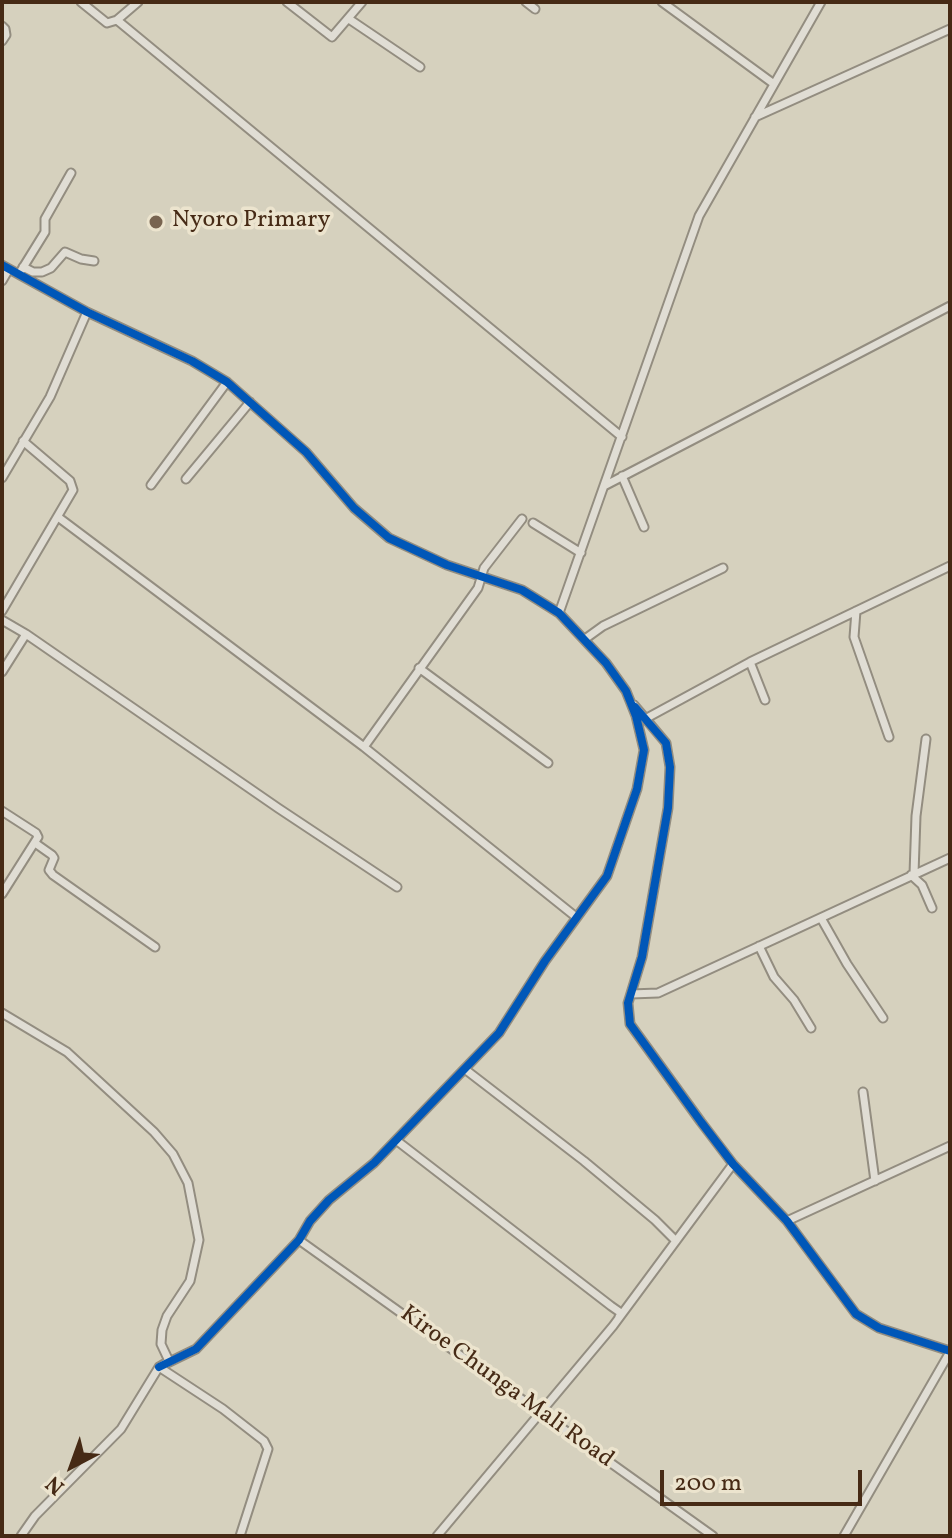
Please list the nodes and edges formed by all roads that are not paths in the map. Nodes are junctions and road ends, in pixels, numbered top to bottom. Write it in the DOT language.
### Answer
graph roads {
  1 [pos="81,2"];
  2 [pos="138,2"];
  3 [pos="287,2"];
  4 [pos="362,2"];
  5 [pos="526,2"];
  6 [pos="662,2"];
  7 [pos="821,2"];
  8 [pos="535,9"];
  9 [pos="349,19"];
  10 [pos="117,20"];
  11 [pos="2,26"];
  12 [pos="950,29"];
  13 [pos="2,41"];
  14 [pos="420,67"];
  15 [pos="774,84"];
  16 [pos="755,118"];
  17 [pos="71,173"];
  18 [pos="94,261"];
  19 [pos="6,267"];
  20 [pos="21,270"];
  21 [pos="2,281"];
  22 [pos="950,306"];
  23 [pos="87,312"];
  24 [pos="227,382"];
  25 [pos="250,402"];
  26 [pos="622,437"];
  27 [pos="23,441"];
  28 [pos="622,476"];
  29 [pos="2,478"];
  30 [pos="186,479"];
  31 [pos="151,485"];
  32 [pos="606,485"];
  33 [pos="58,517"];
  34 [pos="522,519"];
  35 [pos="533,523"];
  36 [pos="644,527"];
  37 [pos="581,553"];
  38 [pos="950,566"];
  39 [pos="723,568"];
  40 [pos="482,576"];
  41 [pos="2,611"];
  42 [pos="856,611"];
  43 [pos="559,613"];
  44 [pos="2,620"];
  45 [pos="26,634"];
  46 [pos="585,639"];
  47 [pos="750,662"];
  48 [pos="419,668"];
  49 [pos="2,672"];
  50 [pos="630,700"];
  51 [pos="765,700"];
  52 [pos="645,719"];
  53 [pos="889,737"];
  54 [pos="926,739"];
  55 [pos="364,747"];
  56 [pos="548,763"];
  57 [pos="2,811"];
  58 [pos="35,843"];
  59 [pos="950,858"];
  60 [pos="913,875"];
  61 [pos="397,887"];
  62 [pos="2,894"];
  63 [pos="932,908"];
  64 [pos="576,917"];
  65 [pos="821,918"];
  66 [pos="759,946"];
  67 [pos="155,947"];
  68 [pos="631,994"];
  69 [pos="2,1013"];
  70 [pos="883,1018"];
  71 [pos="811,1028"];
  72 [pos="466,1070"];
  73 [pos="863,1092"];
  74 [pos="396,1140"];
  75 [pos="950,1146"];
  76 [pos="733,1164"];
  77 [pos="875,1181"];
  78 [pos="787,1221"];
  79 [pos="299,1240"];
  80 [pos="676,1241"];
  81 [pos="618,1319"];
  82 [pos="950,1352"];
  83 [pos="159,1367"];
  84 [pos="541,1412"];
  85 [pos="21,1536"];
  86 [pos="240,1536"];
  87 [pos="437,1536"];
  88 [pos="713,1536"];
  89 [pos="844,1536"];
  1 -- 10 [label="street"];
  2 -- 10 [label="street"];
  3 -- 9 [label="street"];
  4 -- 9 [label="street"];
  5 -- 8 [label="street"];
  6 -- 15 [label="street"];
  7 -- 15 [label="street"];
  9 -- 14 [label="street"];
  10 -- 26 [label="street"];
  11 -- 13 [label="street"];
  12 -- 16 [label="street"];
  15 -- 16 [label="street"];
  16 -- 26 [label="street"];
  17 -- 20 [label="street"];
  18 -- 20 [label="street"];
  19 -- 20 [label="street"];
  19 -- 21 [label="street"];
  20 -- 23 [label="street"];
  22 -- 28 [label="street"];
  23 -- 24 [label="street"];
  23 -- 27 [label="street"];
  24 -- 25 [label="street"];
  24 -- 31 [label="street"];
  25 -- 30 [label="street"];
  25 -- 40 [label="street"];
  26 -- 32 [label="street"];
  27 -- 29 [label="street"];
  27 -- 33 [label="street"];
  28 -- 32 [label="street"];
  28 -- 36 [label="street"];
  32 -- 37 [label="street"];
  33 -- 41 [label="street"];
  33 -- 55 [label="street"];
  34 -- 40 [label="street"];
  35 -- 37 [label="street"];
  37 -- 43 [label="street"];
  38 -- 42 [label="street"];
  39 -- 46 [label="street"];
  40 -- 43 [label="street"];
  40 -- 48 [label="street"];
  42 -- 47 [label="street"];
  42 -- 53 [label="street"];
  43 -- 46 [label="street"];
  44 -- 45 [label="street"];
  45 -- 49 [label="street"];
  45 -- 61 [label="street"];
  46 -- 50 [label="street"];
  47 -- 51 [label="street"];
  47 -- 52 [label="street"];
  48 -- 55 [label="street"];
  48 -- 56 [label="street"];
  50 -- 52 [label="street"];
  50 -- 64 [label="street"];
  52 -- 68 [label="street"];
  54 -- 60 [label="street"];
  55 -- 64 [label="street"];
  57 -- 58 [label="street"];
  58 -- 62 [label="street"];
  58 -- 67 [label="street"];
  59 -- 60 [label="street"];
  60 -- 63 [label="street"];
  60 -- 65 [label="street"];
  64 -- 72 [label="street"];
  65 -- 66 [label="street"];
  65 -- 70 [label="street"];
  66 -- 68 [label="street"];
  66 -- 71 [label="street"];
  68 -- 76 [label="street"];
  69 -- 83 [label="street"];
  72 -- 74 [label="street"];
  72 -- 80 [label="street"];
  73 -- 77 [label="street"];
  74 -- 79 [label="street"];
  74 -- 81 [label="street"];
  75 -- 77 [label="street"];
  76 -- 78 [label="street"];
  76 -- 80 [label="street"];
  77 -- 78 [label="street"];
  78 -- 82 [label="street"];
  79 -- 83 [label="street"];
  79 -- 84 [label="street, Kiroe Chunga Mali Road"];
  80 -- 81 [label="street"];
  81 -- 84 [label="street"];
  82 -- 89 [label="street"];
  83 -- 85 [label="street"];
  83 -- 86 [label="street"];
  84 -- 87 [label="street"];
  84 -- 88 [label="street, Kiroe Chunga Mali Road"];
}
